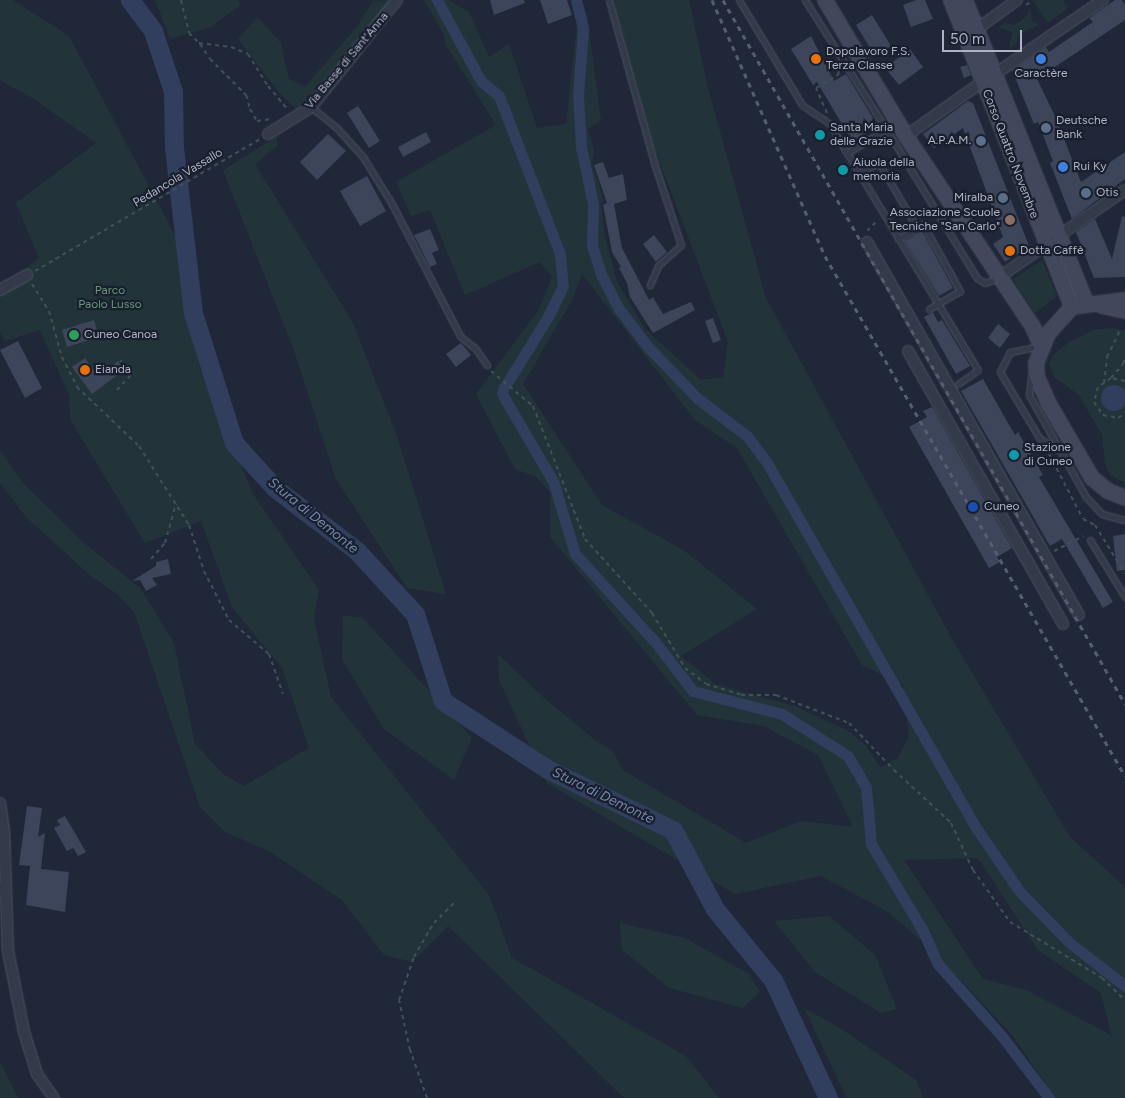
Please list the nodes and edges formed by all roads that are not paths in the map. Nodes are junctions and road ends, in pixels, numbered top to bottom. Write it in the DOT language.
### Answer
graph roads {
  1 [pos="396,0"];
  2 [pos="608,0"];
  3 [pos="739,0"];
  4 [pos="805,0"];
  5 [pos="825,0"];
  6 [pos="951,0"];
  7 [pos="965,0"];
  8 [pos="1017,0"];
  9 [pos="1103,0"];
  10 [pos="977,29"];
  11 [pos="973,56"];
  12 [pos="994,74"];
  13 [pos="982,82"];
  14 [pos="311,107"];
  15 [pos="886,129"];
  16 [pos="268,134"];
  17 [pos="906,136"];
  18 [pos="847,153"];
  19 [pos="859,173"];
  20 [pos="1125,190"];
  21 [pos="917,228"];
  22 [pos="1059,235"];
  23 [pos="898,239"];
  24 [pos="868,242"];
  25 [pos="1047,247"];
  26 [pos="27,276"];
  27 [pos="998,278"];
  28 [pos="650,285"];
  29 [pos="0,290"];
  30 [pos="1125,300"];
  31 [pos="1086,303"];
  32 [pos="937,305"];
  33 [pos="1072,308"];
  34 [pos="930,309"];
  35 [pos="1125,311"];
  36 [pos="1041,346"];
  37 [pos="908,351"];
  38 [pos="1036,363"];
  39 [pos="486,365"];
  40 [pos="958,384"];
  41 [pos="1060,450"];
  42 [pos="1125,498"];
  43 [pos="1125,520"];
  44 [pos="1090,540"];
  45 [pos="1125,597"];
  46 [pos="1079,615"];
  47 [pos="1063,624"];
  48 [pos="0,803"];
  49 [pos="6,872"];
  50 [pos="0,894"];
  51 [pos="54,1098"];
  1 -- 14 [label="street, Via Basse di Sant'Anna"];
  2 -- 28 [label="lane"];
  3 -- 18 [label="lane"];
  4 -- 15 [label="lane"];
  5 -- 17 [label="main road"];
  6 -- 11 [label="main road, Corso Quattro Novembre"];
  7 -- 10 [label="main road, Corso Quattro Novembre"];
  8 -- 10 [label="street"];
  9 -- 12 [label="street"];
  10 -- 12 [label="main road, Corso Quattro Novembre"];
  11 -- 12 [label="street"];
  11 -- 13 [label="main road, Corso Quattro Novembre"];
  12 -- 22 [label="main road, Corso Quattro Novembre"];
  13 -- 17 [label="street"];
  13 -- 25 [label="main road, Corso Quattro Novembre"];
  14 -- 16 [label="street, Via Basse di Sant'Anna"];
  14 -- 39 [label="lane"];
  15 -- 18 [label="lane"];
  15 -- 27 [label="lane"];
  17 -- 27 [label="main road"];
  18 -- 19 [label="lane"];
  19 -- 21 [label="lane"];
  19 -- 23 [label="lane"];
  20 -- 22 [label="street"];
  21 -- 23 [label="lane"];
  21 -- 32 [label="lane"];
  22 -- 25 [label="street"];
  22 -- 31 [label="main road, Corso Quattro Novembre"];
  23 -- 32 [label="lane"];
  24 -- 46 [label="street"];
  25 -- 27 [label="street"];
  25 -- 33 [label="main road, Corso Quattro Novembre"];
  26 -- 29 [label="street"];
  27 -- 36 [label="main road"];
  30 -- 31 [label="main road"];
  31 -- 33 [label="main road"];
  31 -- 35 [label="main road"];
  32 -- 34 [label="lane"];
  32 -- 40 [label="lane"];
  33 -- 36 [label="main road"];
  36 -- 38 [label="main road"];
  36 -- 41 [label="lane"];
  37 -- 47 [label="street"];
  38 -- 41 [label="lane"];
  38 -- 42 [label="main road"];
  41 -- 43 [label="lane"];
  44 -- 45 [label="lane"];
  48 -- 49 [label="street"];
  49 -- 50 [label="lane"];
  49 -- 51 [label="street"];
}
